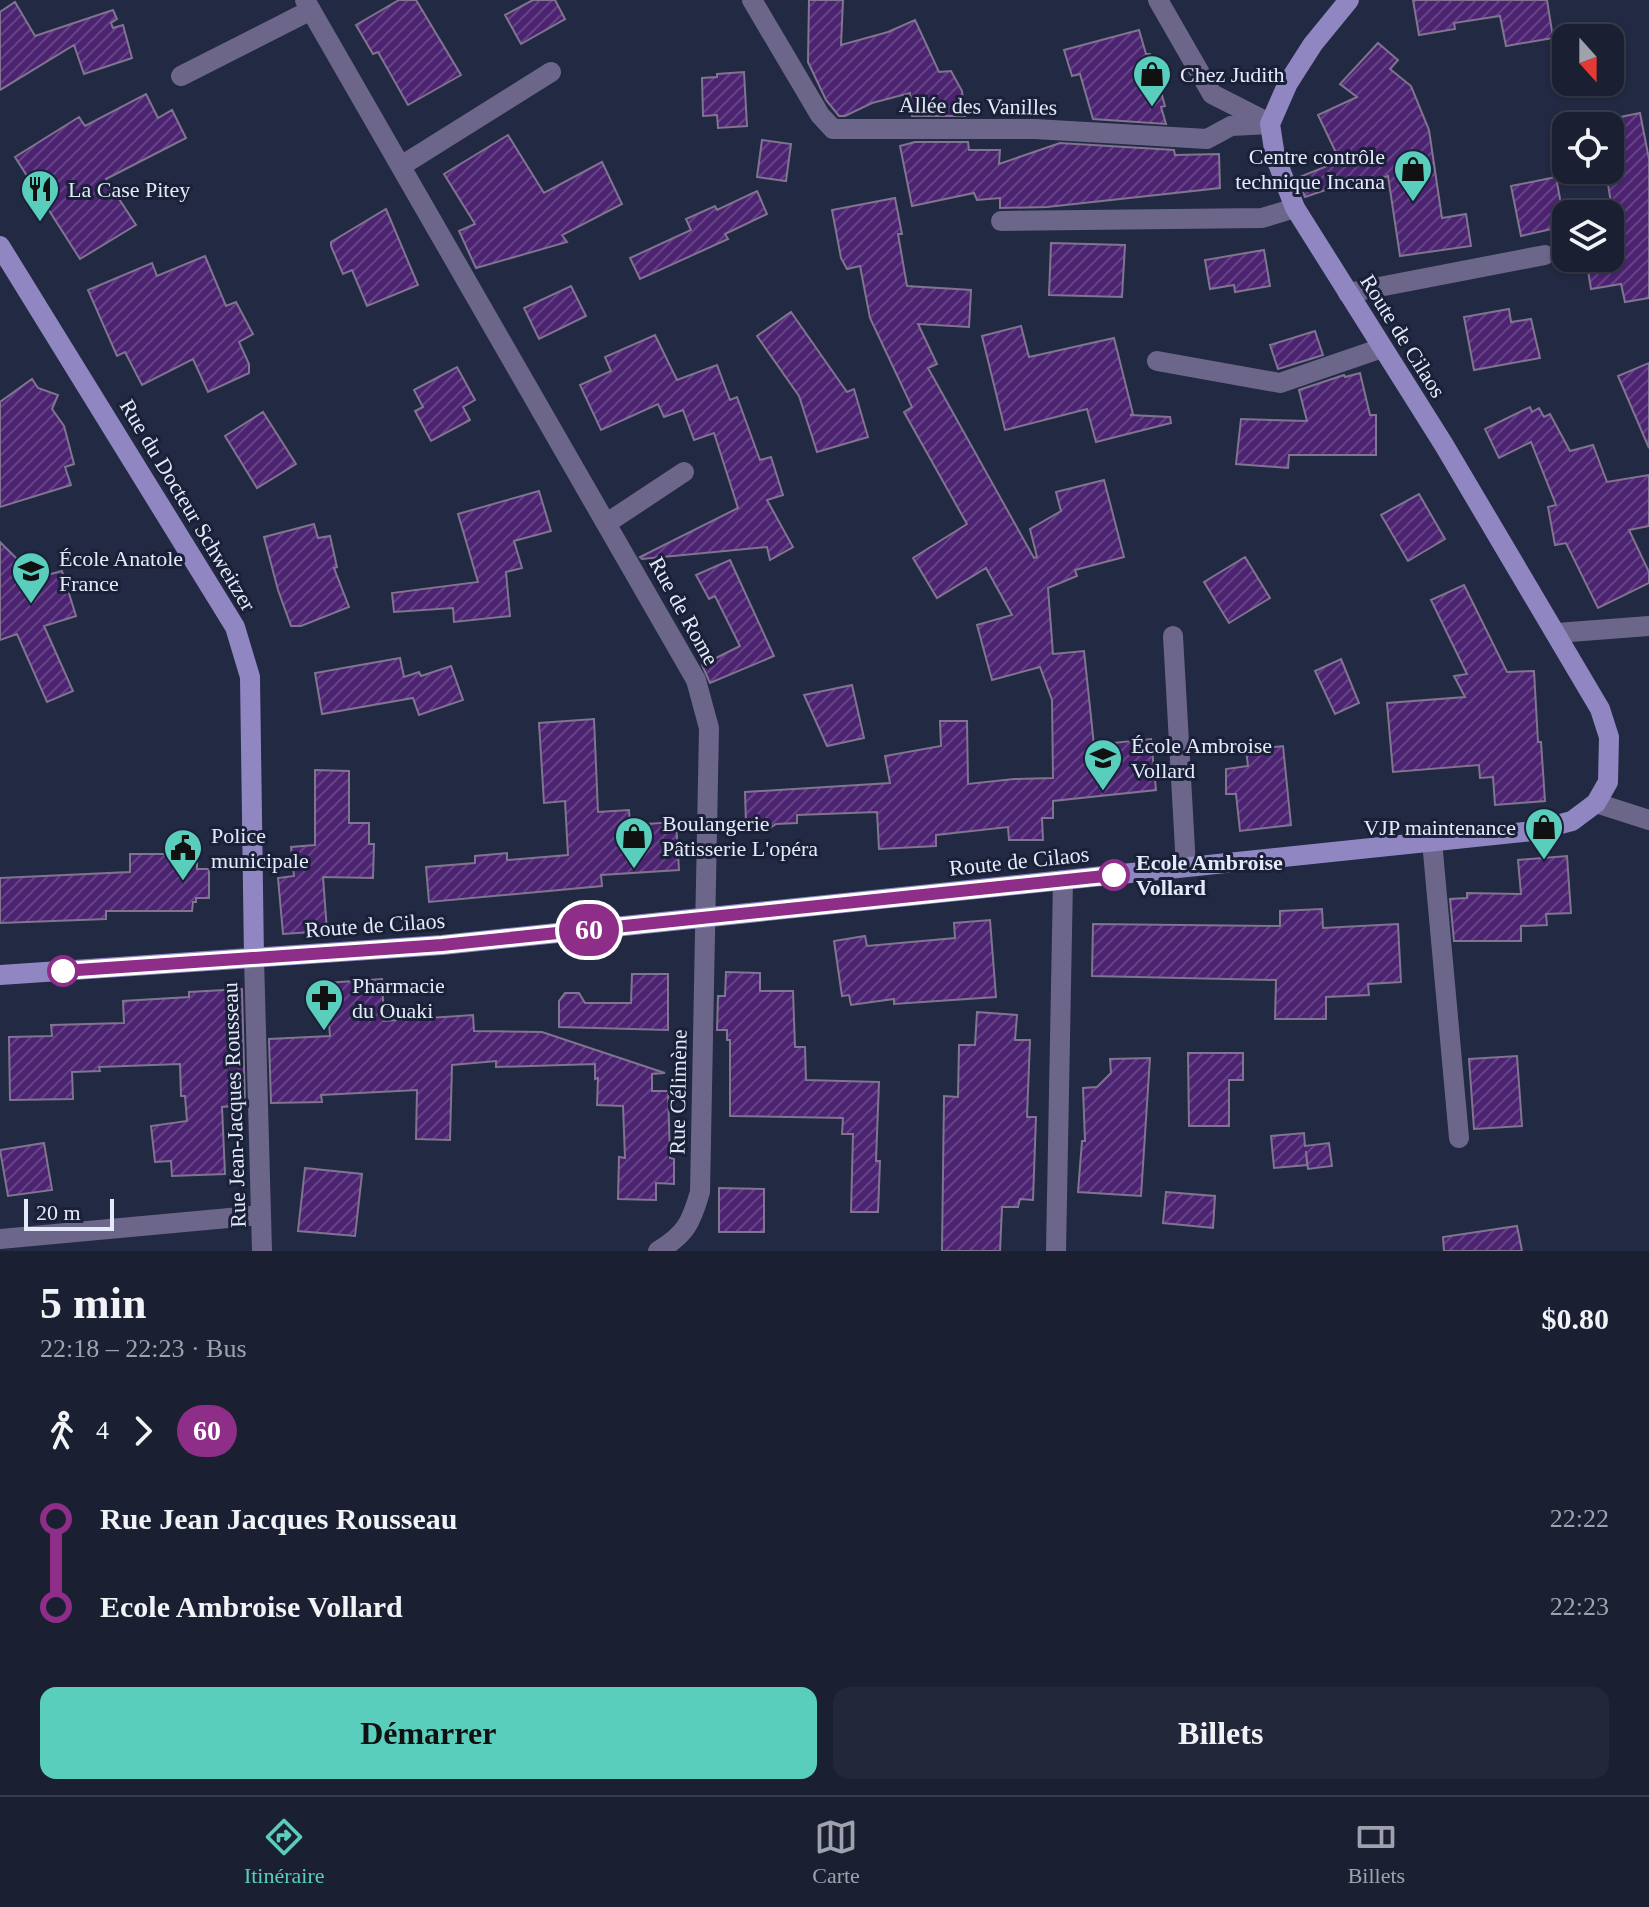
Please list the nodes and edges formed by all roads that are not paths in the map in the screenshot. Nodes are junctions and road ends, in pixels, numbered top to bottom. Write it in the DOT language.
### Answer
graph roads {
  1 [pos="752,0"];
  2 [pos="1158,0"];
  3 [pos="1349,0"];
  4 [pos="308,5"];
  5 [pos="551,72"];
  6 [pos="181,76"];
  7 [pos="1270,124"];
  8 [pos="401,166"];
  9 [pos="1295,208"];
  10 [pos="1001,221"];
  11 [pos="0,246"];
  12 [pos="1545,255"];
  13 [pos="1348,293"];
  14 [pos="1382,348"];
  15 [pos="1157,361"];
  16 [pos="684,472"];
  17 [pos="607,523"];
  18 [pos="1649,626"];
  19 [pos="1557,633"];
  20 [pos="1173,636"];
  21 [pos="1596,803"];
  22 [pos="1649,820"];
  23 [pos="1432,841"];
  24 [pos="1186,867"];
  25 [pos="1063,880"];
  26 [pos="706,918"];
  27 [pos="254,958"];
  28 [pos="0,975"];
  29 [pos="1459,1138"];
  30 [pos="261,1215"];
  31 [pos="0,1239"];
  32 [pos="262,1251"];
  33 [pos="658,1251"];
  34 [pos="1056,1251"];
  1 -- 7 [label="street, Allée des Vanilles"];
  2 -- 7 [label="street"];
  3 -- 7 [label="main road"];
  4 -- 6 [label="street, Rue de Rome"];
  4 -- 8 [label="street, Rue de Rome"];
  5 -- 8 [label="street"];
  7 -- 9 [label="main road, Route de Cilaos"];
  8 -- 17 [label="street, Rue de Rome"];
  9 -- 10 [label="street"];
  9 -- 13 [label="main road, Route de Cilaos"];
  11 -- 27 [label="main road, Rue du Docteur Schweitzer"];
  12 -- 13 [label="street"];
  13 -- 14 [label="main road, Route de Cilaos"];
  14 -- 15 [label="street"];
  14 -- 19 [label="main road, Route de Cilaos"];
  16 -- 17 [label="street"];
  17 -- 26 [label="street, Rue de Rome"];
  18 -- 19 [label="street"];
  19 -- 21 [label="main road, Route de Cilaos"];
  20 -- 24 [label="street"];
  21 -- 22 [label="street"];
  21 -- 23 [label="main road, Route de Cilaos"];
  23 -- 24 [label="main road, Route de Cilaos"];
  23 -- 29 [label="street"];
  24 -- 25 [label="main road, Route de Cilaos"];
  25 -- 26 [label="main road, Route de Cilaos"];
  25 -- 34 [label="street"];
  26 -- 27 [label="main road, Route de Cilaos"];
  26 -- 33 [label="street, Rue Célimène"];
  27 -- 28 [label="main road, Route de Cilaos"];
  27 -- 30 [label="street, Rue Jean-Jacques Rousseau"];
  30 -- 31 [label="street"];
  30 -- 32 [label="street, Rue Jean-Jacques Rousseau"];
}
